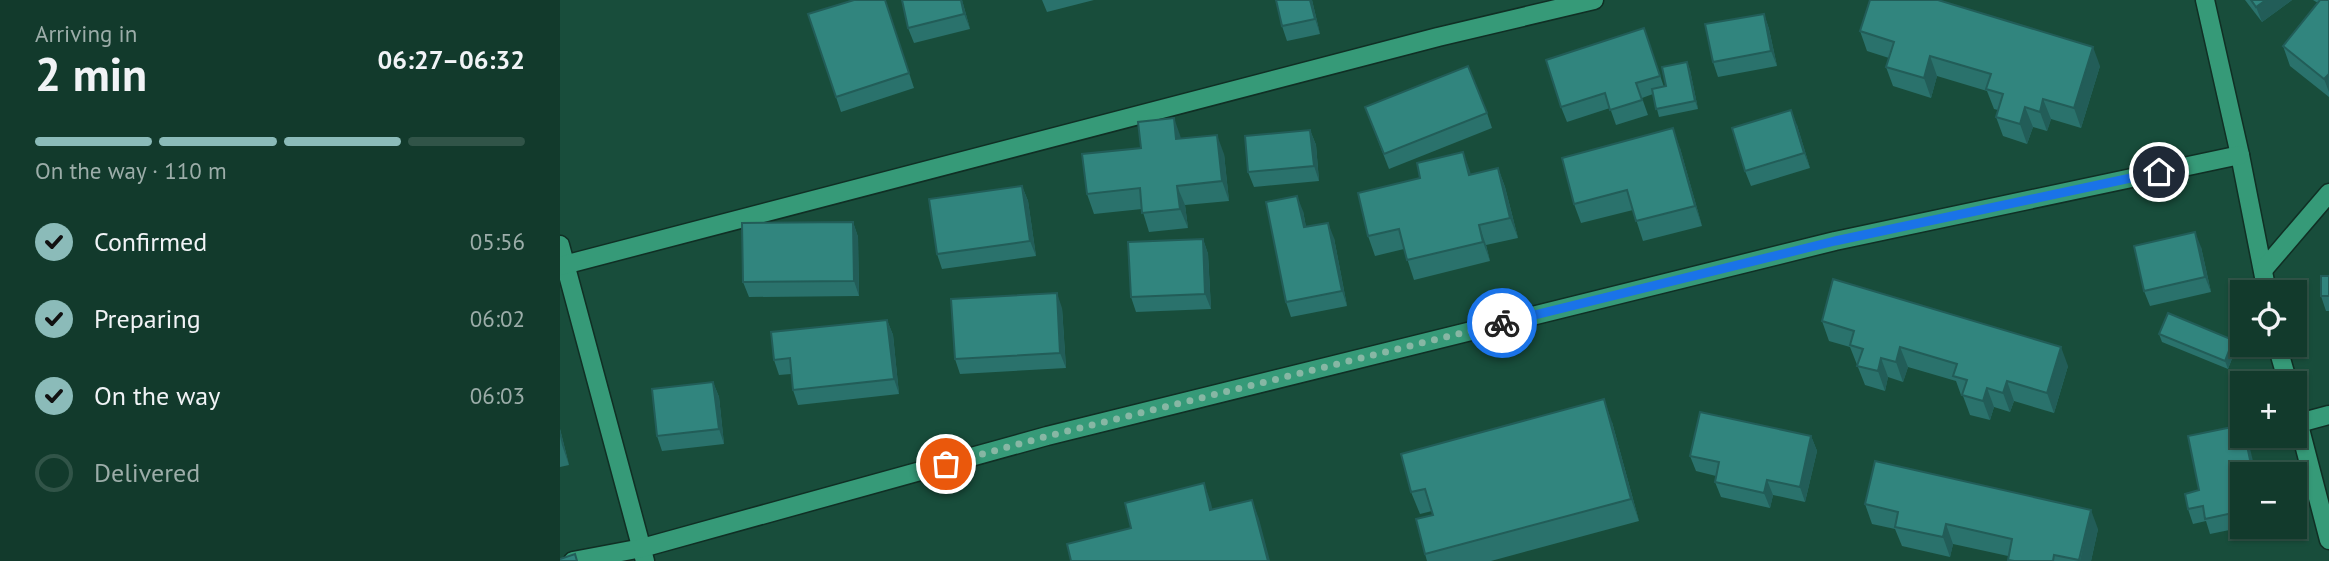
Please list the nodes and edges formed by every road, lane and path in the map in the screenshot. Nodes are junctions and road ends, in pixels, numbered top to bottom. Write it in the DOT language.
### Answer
graph roads {
  1 [pos="1594,0"];
  2 [pos="2205,0"];
  3 [pos="2240,155"];
  4 [pos="2329,193"];
  5 [pos="560,245"];
  6 [pos="562,265"];
  7 [pos="2264,269"];
  8 [pos="2265,280"];
  9 [pos="2307,414"];
  10 [pos="2329,415"];
  11 [pos="2306,448"];
  12 [pos="2329,540"];
  13 [pos="643,555"];
  14 [pos="573,561"];
  1 -- 6 [label="street"];
  2 -- 3 [label="street"];
  3 -- 7 [label="street"];
  3 -- 13 [label="street"];
  4 -- 7 [label="street"];
  5 -- 6 [label="street"];
  6 -- 13 [label="street"];
  7 -- 8 [label="street"];
  9 -- 10 [label="street"];
  11 -- 12 [label="street"];
  13 -- 14 [label="street"];
}
